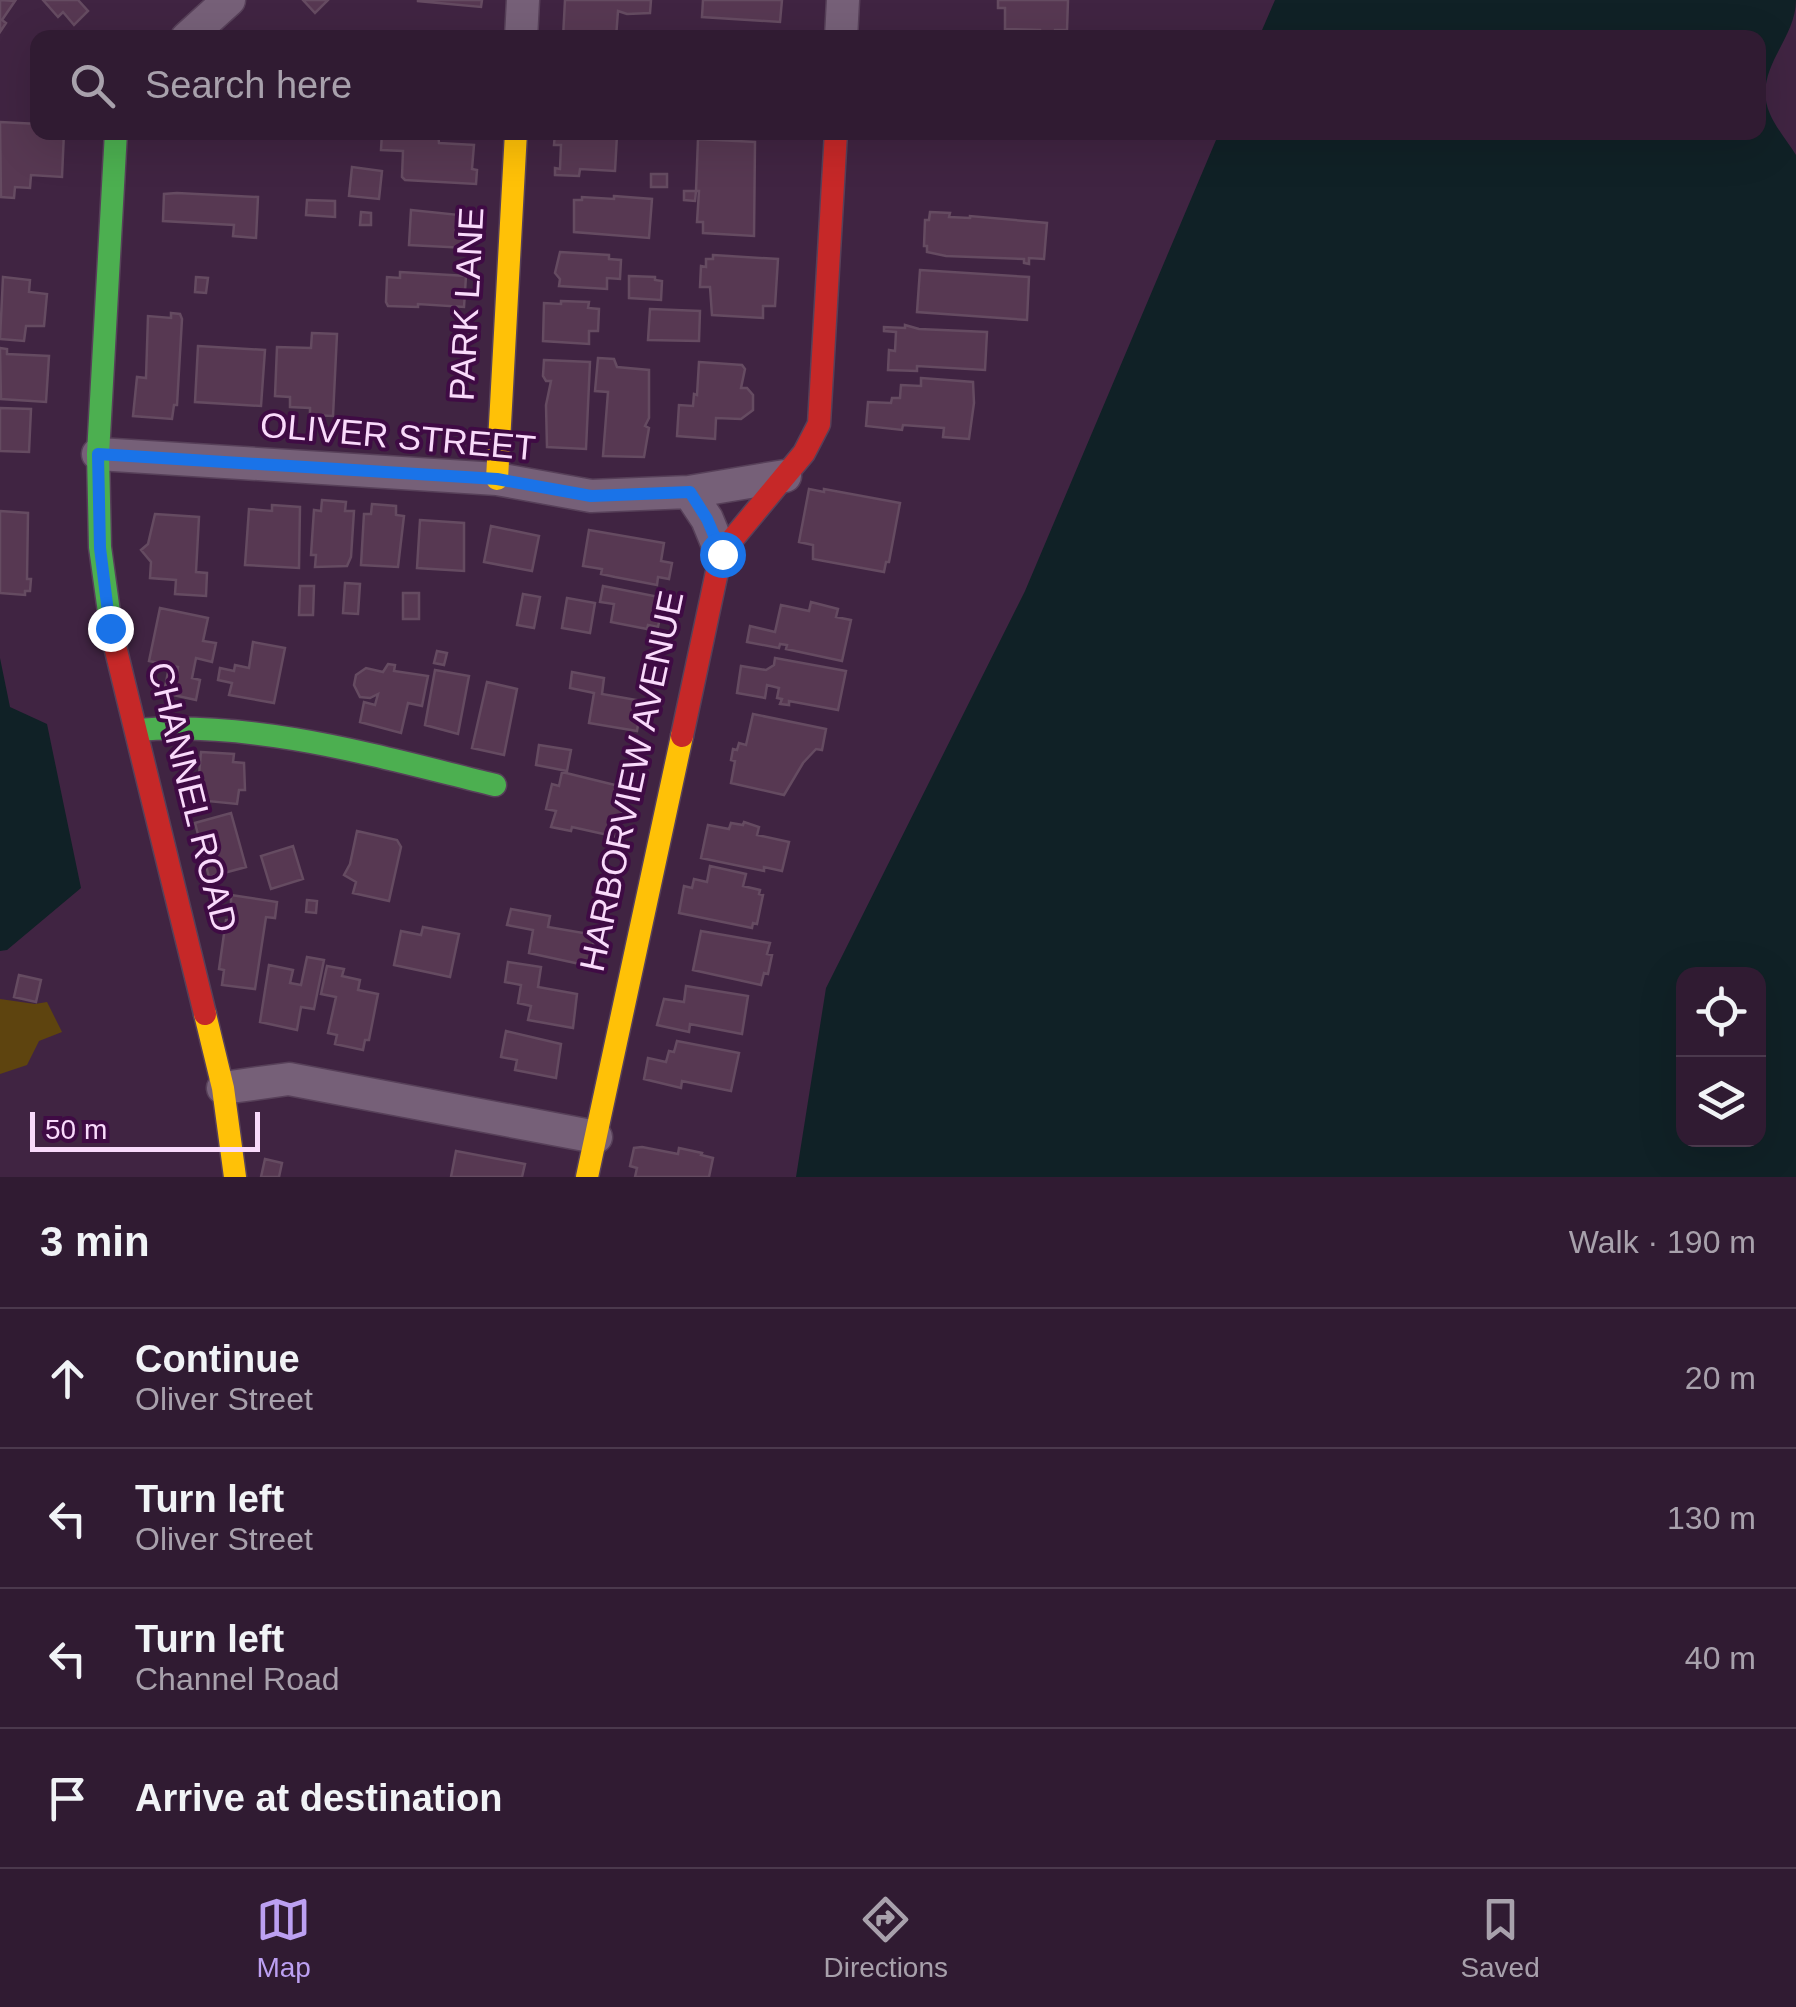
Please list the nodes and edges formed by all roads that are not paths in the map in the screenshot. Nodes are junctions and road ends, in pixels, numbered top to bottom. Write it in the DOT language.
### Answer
graph roads {
  1 [pos="229,0"];
  2 [pos="523,0"];
  3 [pos="843,0"];
  4 [pos="196,30"];
  5 [pos="521,30"];
  6 [pos="841,30"];
  7 [pos="116,140"];
  8 [pos="516,140"];
  9 [pos="836,140"];
  10 [pos="98,454"];
  11 [pos="785,476"];
  12 [pos="497,479"];
  13 [pos="690,492"];
  14 [pos="722,554"];
  15 [pos="136,730"];
  16 [pos="495,785"];
  17 [pos="223,1088"];
  18 [pos="596,1136"];
  19 [pos="236,1177"];
  20 [pos="587,1177"];
  1 -- 4 [label="street"];
  2 -- 5 [label="street"];
  3 -- 6 [label="street"];
  7 -- 10 [label="street, CHANNEL ROAD"];
  8 -- 12 [label="street, PARK LANE"];
  9 -- 11 [label="street, HARBORVIEW AVENUE"];
  10 -- 12 [label="street, OLIVER STREET"];
  10 -- 15 [label="street, CHANNEL ROAD"];
  11 -- 13 [label="street, OLIVER STREET"];
  11 -- 14 [label="street, HARBORVIEW AVENUE"];
  12 -- 13 [label="street, OLIVER STREET"];
  13 -- 14 [label="street"];
  14 -- 18 [label="street, HARBORVIEW AVENUE"];
  15 -- 16 [label="street"];
  15 -- 17 [label="street, CHANNEL ROAD"];
  17 -- 18 [label="street"];
  17 -- 19 [label="street, CHANNEL ROAD"];
  18 -- 20 [label="street, HARBORVIEW AVENUE"];
}
